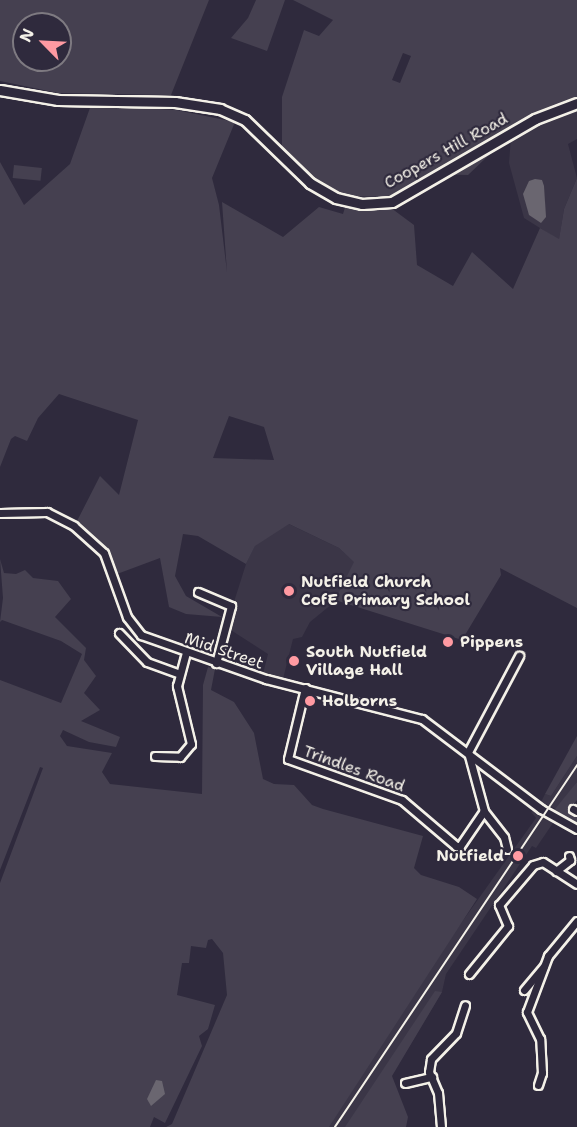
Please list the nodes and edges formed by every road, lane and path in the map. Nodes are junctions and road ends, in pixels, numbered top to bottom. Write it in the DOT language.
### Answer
graph roads {
  1 [pos="0,90"];
  2 [pos="577,103"];
  3 [pos="0,513"];
  4 [pos="198,592"];
  5 [pos="119,633"];
  6 [pos="186,653"];
  7 [pos="519,656"];
  8 [pos="216,663"];
  9 [pos="178,674"];
  10 [pos="305,688"];
  11 [pos="468,752"];
  12 [pos="154,756"];
  13 [pos="484,811"];
  14 [pos="577,829"];
  15 [pos="507,849"];
  16 [pos="568,856"];
  17 [pos="556,871"];
  18 [pos="577,884"];
  19 [pos="577,921"];
  20 [pos="544,966"];
  21 [pos="469,974"];
  22 [pos="524,990"];
  23 [pos="465,1005"];
  24 [pos="432,1077"];
  25 [pos="405,1083"];
  26 [pos="538,1085"];
  27 [pos="441,1127"];
  1 -- 2 [label="street, Coopers Hill Road"];
  3 -- 6 [label="street, Mid Street"];
  4 -- 8 [label="street"];
  5 -- 9 [label="street"];
  6 -- 8 [label="street, Mid Street"];
  6 -- 9 [label="street"];
  7 -- 11 [label="street"];
  8 -- 10 [label="street, Mid Street"];
  9 -- 12 [label="street"];
  10 -- 11 [label="street, Mid Street"];
  10 -- 13 [label="street, Trindles Road"];
  11 -- 13 [label="street"];
  11 -- 14 [label="street, Mid Street"];
  13 -- 15 [label="street"];
  16 -- 17 [label="street"];
  17 -- 18 [label="street"];
  17 -- 21 [label="street"];
  19 -- 20 [label="street"];
  20 -- 22 [label="street"];
  20 -- 26 [label="street"];
  23 -- 24 [label="street"];
  24 -- 25 [label="street"];
  24 -- 27 [label="street"];
}
